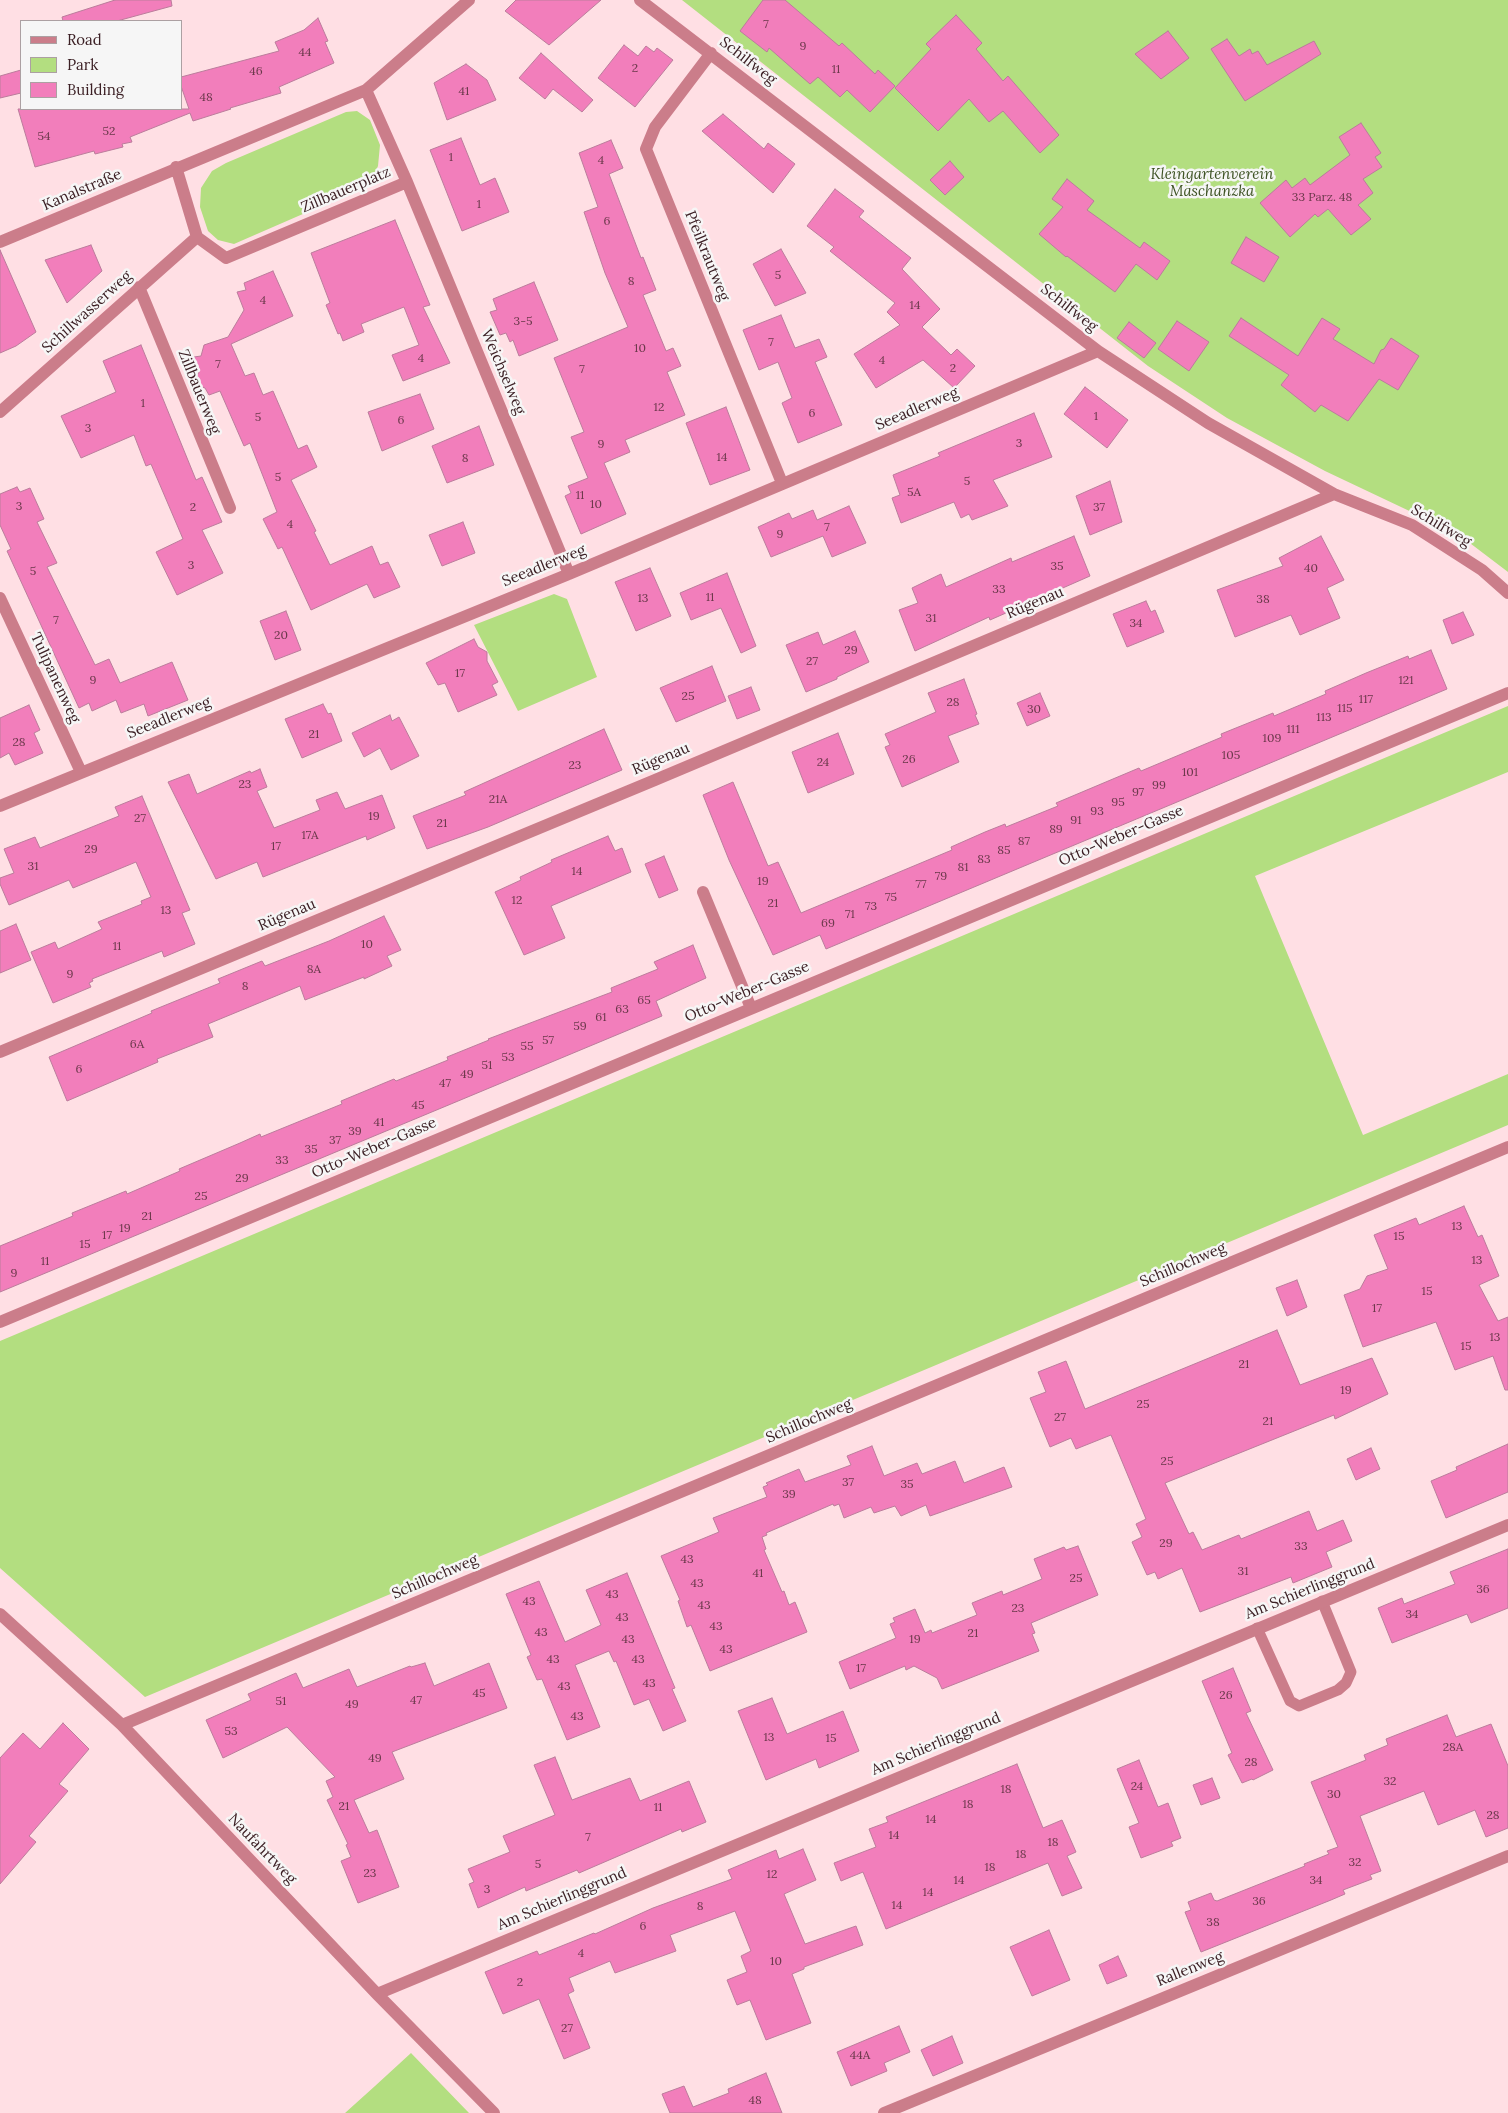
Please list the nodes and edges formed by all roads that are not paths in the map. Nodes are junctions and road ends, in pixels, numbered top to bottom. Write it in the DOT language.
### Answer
graph roads {
  1 [pos="469,0"];
  2 [pos="640,0"];
  3 [pos="711,53"];
  4 [pos="366,90"];
  5 [pos="176,168"];
  6 [pos="407,182"];
  7 [pos="197,237"];
  8 [pos="0,242"];
  9 [pos="139,287"];
  10 [pos="1098,351"];
  11 [pos="0,412"];
  12 [pos="782,482"];
  13 [pos="1334,494"];
  14 [pos="230,508"];
  15 [pos="570,574"];
  16 [pos="1508,593"];
  17 [pos="0,598"];
  18 [pos="1508,692"];
  19 [pos="81,772"];
  20 [pos="0,806"];
  21 [pos="703,892"];
  22 [pos="751,1008"];
  23 [pos="0,1052"];
  24 [pos="1508,1147"];
  25 [pos="0,1322"];
  26 [pos="1508,1525"];
  27 [pos="1322,1601"];
  28 [pos="0,1614"];
  29 [pos="1257,1628"];
  30 [pos="122,1725"];
  31 [pos="1508,1856"];
  32 [pos="376,1994"];
  33 [pos="494,2113"];
  34 [pos="884,2113"];
  1 -- 4 [label="street"];
  2 -- 3 [label="street, Schilfweg"];
  3 -- 10 [label="street, Schilfweg"];
  3 -- 12 [label="street, Pfeilkrautweg"];
  4 -- 5 [label="street"];
  4 -- 6 [label="street, Zillbauerplatz"];
  5 -- 7 [label="street"];
  5 -- 8 [label="street, Kanalstraße"];
  6 -- 7 [label="street, Zillbauerplatz"];
  6 -- 15 [label="street, Weichselweg"];
  7 -- 9 [label="street, Schillwasserweg"];
  9 -- 11 [label="street, Schillwasserweg"];
  9 -- 14 [label="street, Zillbauerweg"];
  10 -- 12 [label="street, Seeadlerweg"];
  10 -- 13 [label="street, Schilfweg"];
  12 -- 15 [label="street, Seeadlerweg"];
  13 -- 16 [label="street, Schilfweg"];
  13 -- 23 [label="street, Rügenau"];
  15 -- 19 [label="street, Seeadlerweg"];
  17 -- 19 [label="street, Tulipanenweg"];
  18 -- 22 [label="street, Otto-Weber-Gasse"];
  19 -- 20 [label="street, Seeadlerweg"];
  21 -- 22 [label="street"];
  22 -- 25 [label="street, Otto-Weber-Gasse"];
  24 -- 30 [label="street, Schillochweg"];
  26 -- 27 [label="street, Am Schierlinggrund"];
  27 -- 29 [label="street, Am Schierlinggrund"];
  27 -- 29 [label="lane"];
  28 -- 30 [label="street, Naufahrtweg"];
  29 -- 32 [label="street, Am Schierlinggrund"];
  30 -- 32 [label="street, Naufahrtweg"];
  31 -- 34 [label="street, Rallenweg"];
  32 -- 33 [label="street, Naufahrtweg"];
}
